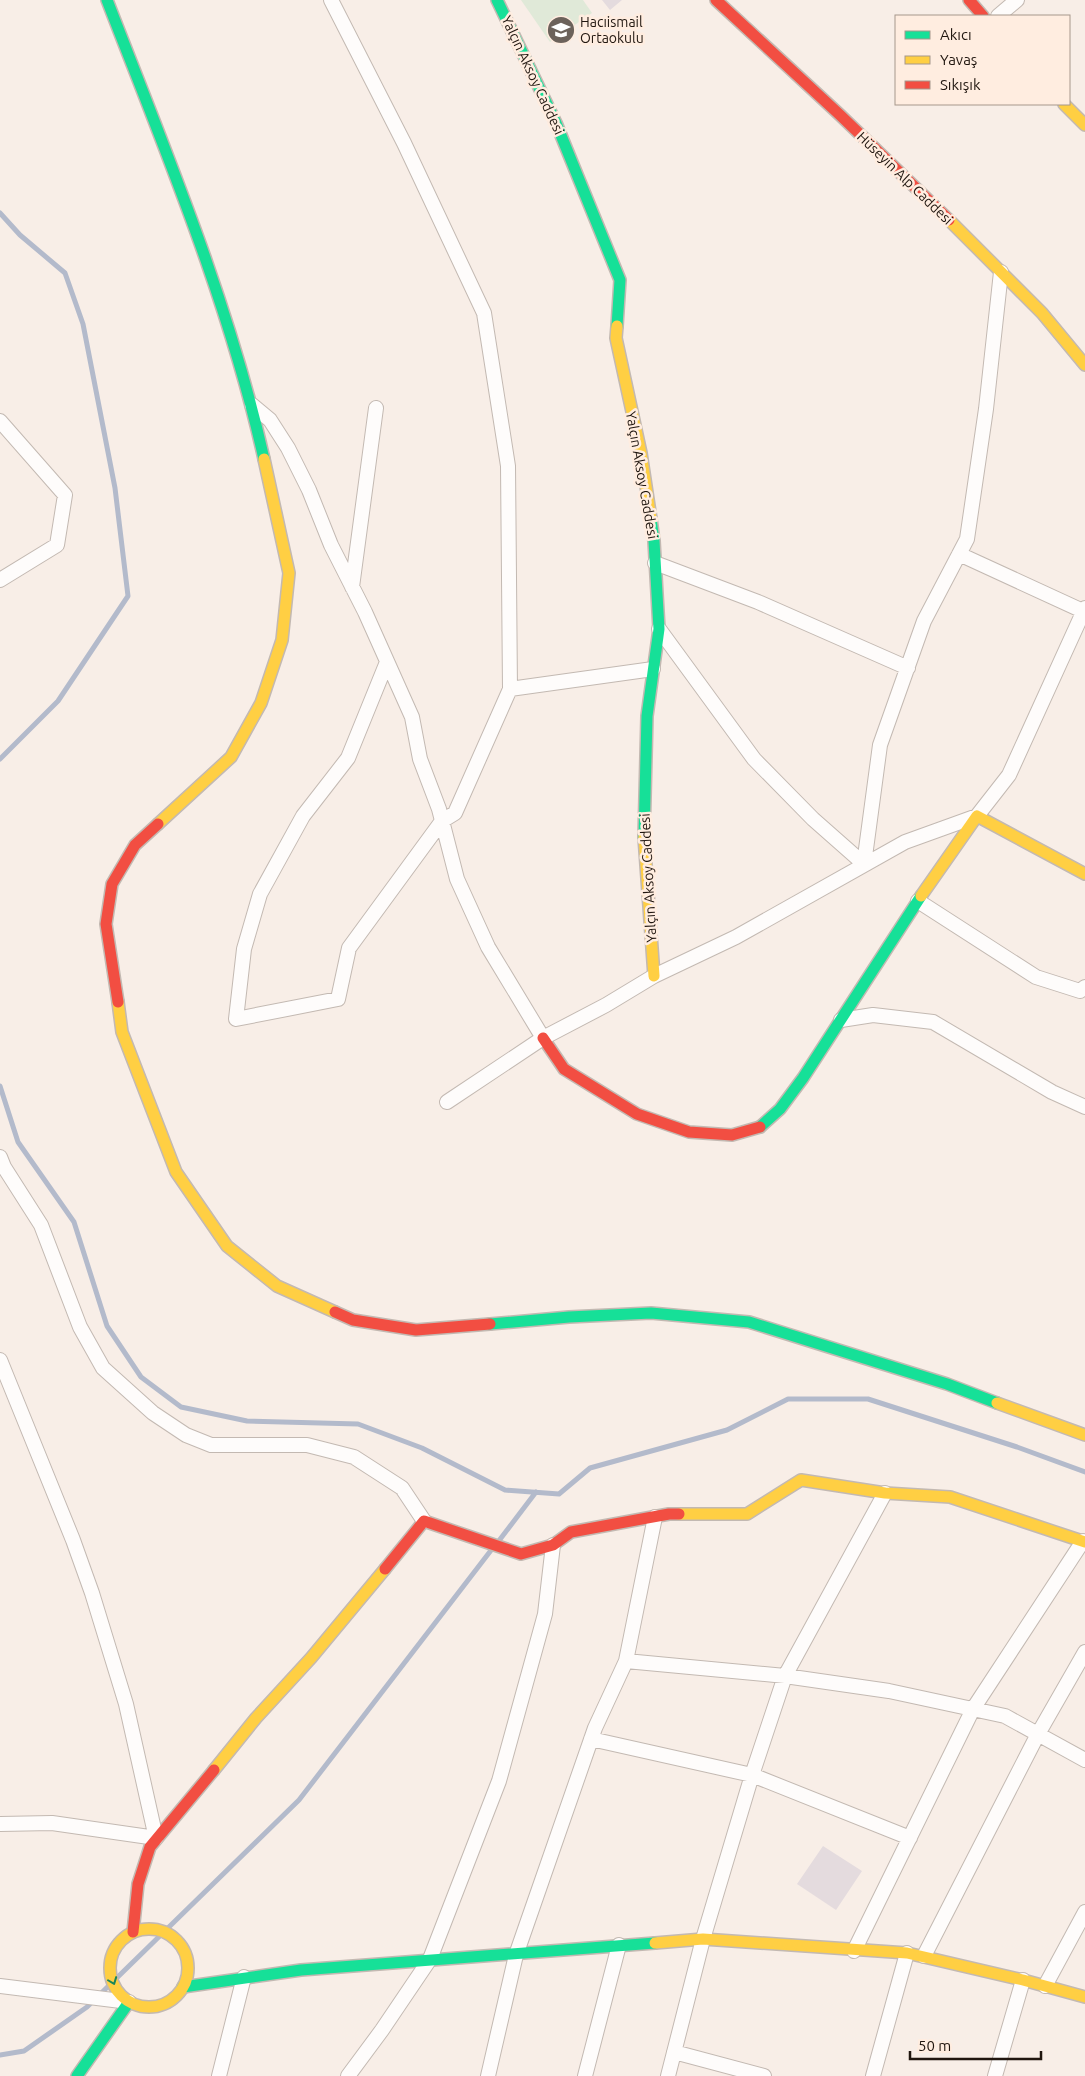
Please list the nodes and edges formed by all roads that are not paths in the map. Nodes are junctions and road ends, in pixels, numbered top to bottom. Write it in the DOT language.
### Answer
graph roads {
  1 [pos="107,0"];
  2 [pos="331,0"];
  3 [pos="497,0"];
  4 [pos="716,0"];
  5 [pos="969,0"];
  6 [pos="1017,0"];
  7 [pos="982,15"];
  8 [pos="999,15"];
  9 [pos="1065,105"];
  10 [pos="1085,125"];
  11 [pos="1001,272"];
  12 [pos="1085,365"];
  13 [pos="252,405"];
  14 [pos="376,408"];
  15 [pos="0,421"];
  16 [pos="959,554"];
  17 [pos="655,563"];
  18 [pos="0,580"];
  19 [pos="352,587"];
  20 [pos="1084,611"];
  21 [pos="659,629"];
  22 [pos="387,662"];
  23 [pos="653,668"];
  24 [pos="908,668"];
  25 [pos="510,689"];
  26 [pos="977,816"];
  27 [pos="442,821"];
  28 [pos="864,864"];
  29 [pos="1085,874"];
  30 [pos="918,901"];
  31 [pos="654,976"];
  32 [pos="1085,987"];
  33 [pos="841,1020"];
  34 [pos="542,1038"];
  35 [pos="447,1102"];
  36 [pos="1085,1107"];
  37 [pos="0,1157"];
  38 [pos="0,1360"];
  39 [pos="1085,1434"];
  40 [pos="884,1493"];
  41 [pos="655,1517"];
  42 [pos="424,1521"];
  43 [pos="1084,1541"];
  44 [pos="553,1545"];
  45 [pos="1085,1652"];
  46 [pos="626,1661"];
  47 [pos="785,1676"];
  48 [pos="973,1709"];
  49 [pos="1038,1734"];
  50 [pos="590,1739"];
  51 [pos="1085,1760"];
  52 [pos="752,1774"];
  53 [pos="0,1824"];
  54 [pos="156,1838"];
  55 [pos="910,1838"];
  56 [pos="1085,1912"];
  57 [pos="133,1932"];
  58 [pos="703,1938"];
  59 [pos="618,1945"];
  60 [pos="854,1951"];
  61 [pos="907,1953"];
  62 [pos="516,1955"];
  63 [pos="924,1956"];
  64 [pos="430,1959"];
  65 [pos="244,1977"];
  66 [pos="1023,1980"];
  67 [pos="0,1986"];
  68 [pos="1045,1986"];
  69 [pos="183,1987"];
  70 [pos="1085,1997"];
  71 [pos="129,2002"];
  72 [pos="674,2052"];
  73 [pos="77,2076"];
  74 [pos="219,2076"];
  75 [pos="348,2076"];
  76 [pos="488,2076"];
  77 [pos="585,2076"];
  78 [pos="668,2076"];
  79 [pos="764,2076"];
  80 [pos="873,2076"];
  81 [pos="995,2076"];
  1 -- 13 [label="street"];
  2 -- 25 [label="street"];
  3 -- 17 [label="street, Yalçın Aksoy Caddesi"];
  4 -- 11 [label="street, Hüseyin Alp Caddesi"];
  5 -- 7 [label="street"];
  6 -- 8 [label="street"];
  9 -- 10 [label="street"];
  11 -- 12 [label="street, Hüseyin Alp Caddesi"];
  11 -- 16 [label="street"];
  13 -- 19 [label="street"];
  13 -- 39 [label="street"];
  14 -- 19 [label="street"];
  15 -- 18 [label="street"];
  16 -- 20 [label="street"];
  16 -- 24 [label="street"];
  17 -- 21 [label="street, Yalçın Aksoy Caddesi"];
  17 -- 24 [label="street"];
  19 -- 22 [label="street"];
  20 -- 26 [label="street"];
  21 -- 23 [label="street, Yalçın Aksoy Caddesi"];
  21 -- 28 [label="street"];
  22 -- 27 [label="street"];
  22 -- 27 [label="street"];
  23 -- 25 [label="street"];
  23 -- 31 [label="street, Yalçın Aksoy Caddesi"];
  24 -- 28 [label="street"];
  25 -- 27 [label="street"];
  26 -- 28 [label="street"];
  26 -- 29 [label="street"];
  26 -- 30 [label="street"];
  27 -- 34 [label="street"];
  28 -- 31 [label="street"];
  30 -- 32 [label="street"];
  30 -- 33 [label="street"];
  31 -- 34 [label="street"];
  33 -- 34 [label="street"];
  33 -- 36 [label="street"];
  34 -- 35 [label="street"];
  37 -- 42 [label="street"];
  38 -- 54 [label="street"];
  40 -- 41 [label="street"];
  40 -- 43 [label="street"];
  40 -- 47 [label="street"];
  41 -- 44 [label="street"];
  41 -- 46 [label="street"];
  42 -- 44 [label="street"];
  42 -- 54 [label="street"];
  43 -- 48 [label="street"];
  44 -- 64 [label="street"];
  45 -- 49 [label="street"];
  46 -- 47 [label="street"];
  46 -- 50 [label="street"];
  47 -- 48 [label="street"];
  47 -- 52 [label="street"];
  48 -- 49 [label="street"];
  48 -- 55 [label="street"];
  49 -- 51 [label="street"];
  49 -- 63 [label="street"];
  50 -- 52 [label="street"];
  50 -- 62 [label="street"];
  52 -- 55 [label="street"];
  52 -- 58 [label="street"];
  53 -- 54 [label="street"];
  54 -- 57 [label="street"];
  55 -- 60 [label="street"];
  56 -- 68 [label="street"];
  57 -- 69 [label="street"];
  57 -- 71 [label="street, one-way"];
  58 -- 59 [label="street"];
  58 -- 60 [label="street"];
  58 -- 72 [label="street"];
  59 -- 62 [label="street"];
  59 -- 77 [label="street"];
  60 -- 61 [label="street"];
  61 -- 63 [label="street"];
  61 -- 80 [label="street"];
  62 -- 64 [label="street"];
  62 -- 76 [label="street"];
  63 -- 66 [label="street"];
  64 -- 65 [label="street"];
  64 -- 75 [label="street"];
  65 -- 69 [label="street"];
  65 -- 74 [label="street"];
  66 -- 68 [label="street"];
  66 -- 81 [label="street"];
  67 -- 71 [label="street"];
  68 -- 70 [label="street"];
  69 -- 71 [label="street"];
  71 -- 73 [label="street"];
  72 -- 78 [label="street"];
  72 -- 79 [label="street"];
}
